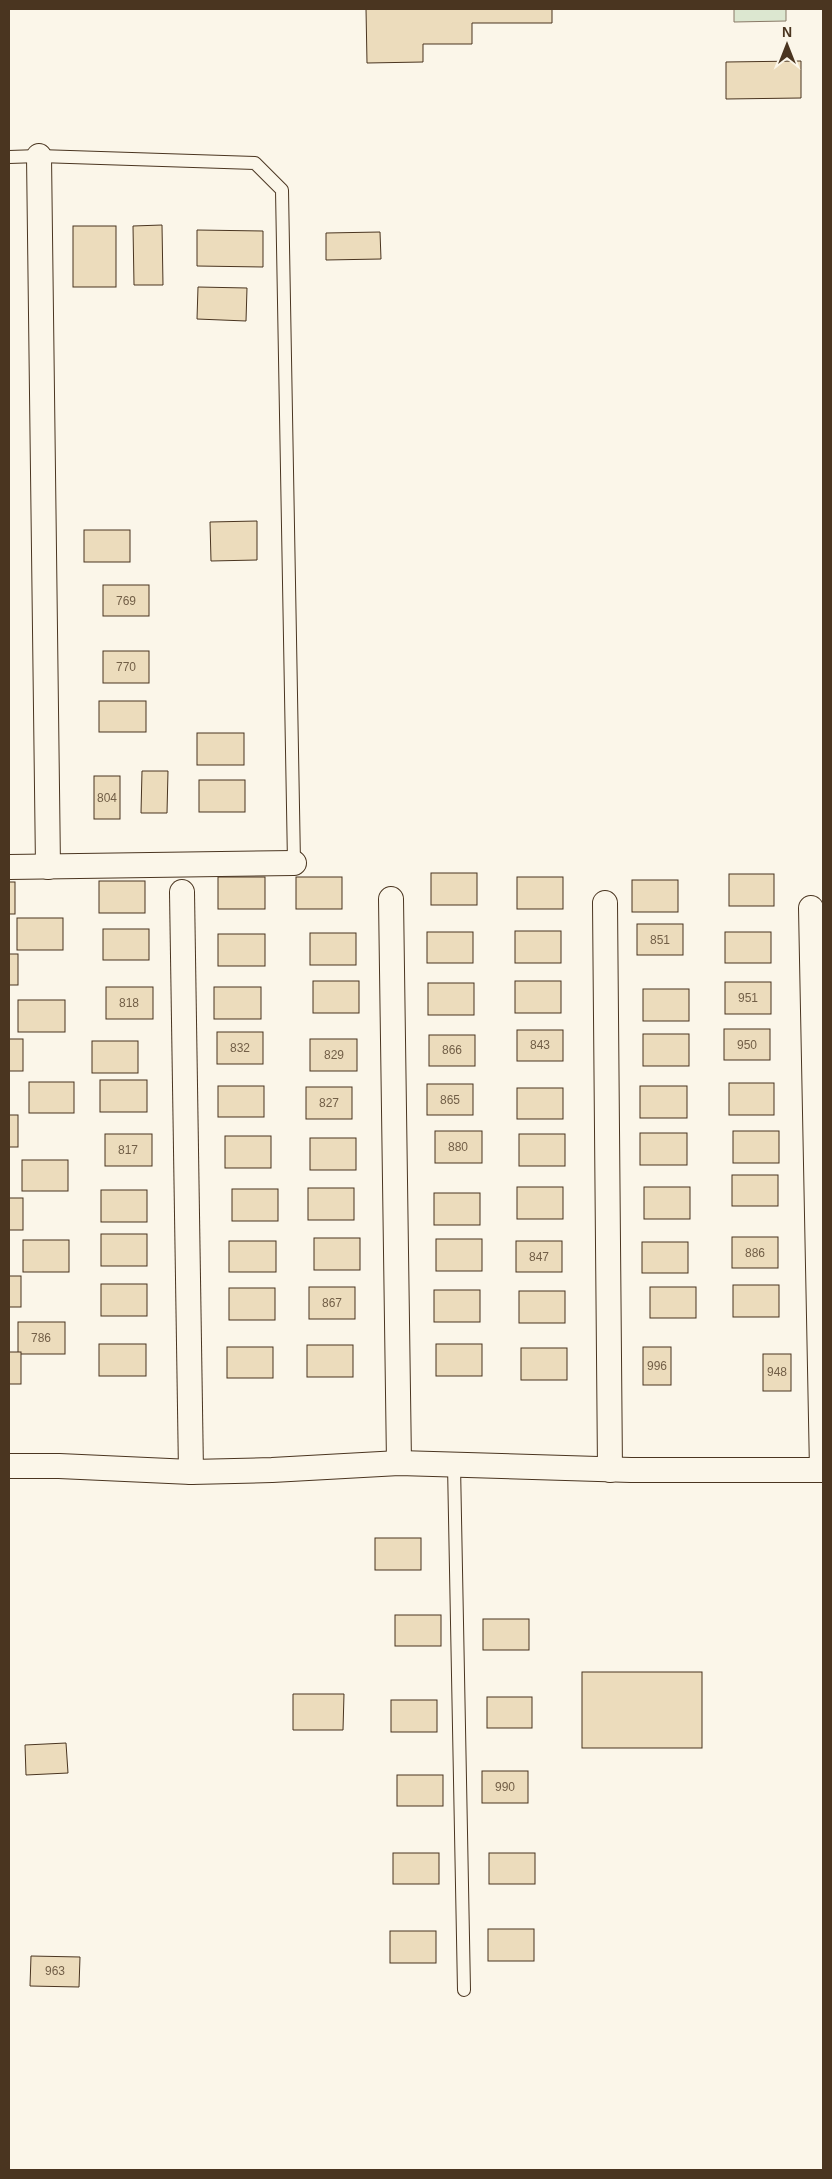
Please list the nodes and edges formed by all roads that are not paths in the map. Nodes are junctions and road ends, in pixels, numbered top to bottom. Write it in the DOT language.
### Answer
graph roads {
  1 [pos="39,156"];
  2 [pos="9,157"];
  3 [pos="294,863"];
  4 [pos="9,867"];
  5 [pos="48,867"];
  6 [pos="182,892"];
  7 [pos="391,899"];
  8 [pos="605,903"];
  9 [pos="811,908"];
  10 [pos="400,1463"];
  11 [pos="454,1465"];
  12 [pos="9,1466"];
  13 [pos="610,1470"];
  14 [pos="823,1470"];
  15 [pos="191,1472"];
  16 [pos="464,1990"];
  1 -- 2 [label="lane"];
  1 -- 3 [label="lane"];
  1 -- 5 [label="street"];
  3 -- 5 [label="street"];
  4 -- 5 [label="street"];
  6 -- 15 [label="street"];
  7 -- 10 [label="street"];
  8 -- 13 [label="street"];
  9 -- 14 [label="street"];
  10 -- 11 [label="street"];
  10 -- 15 [label="street"];
  11 -- 13 [label="street"];
  11 -- 16 [label="lane"];
  12 -- 15 [label="street"];
  13 -- 14 [label="street"];
}
